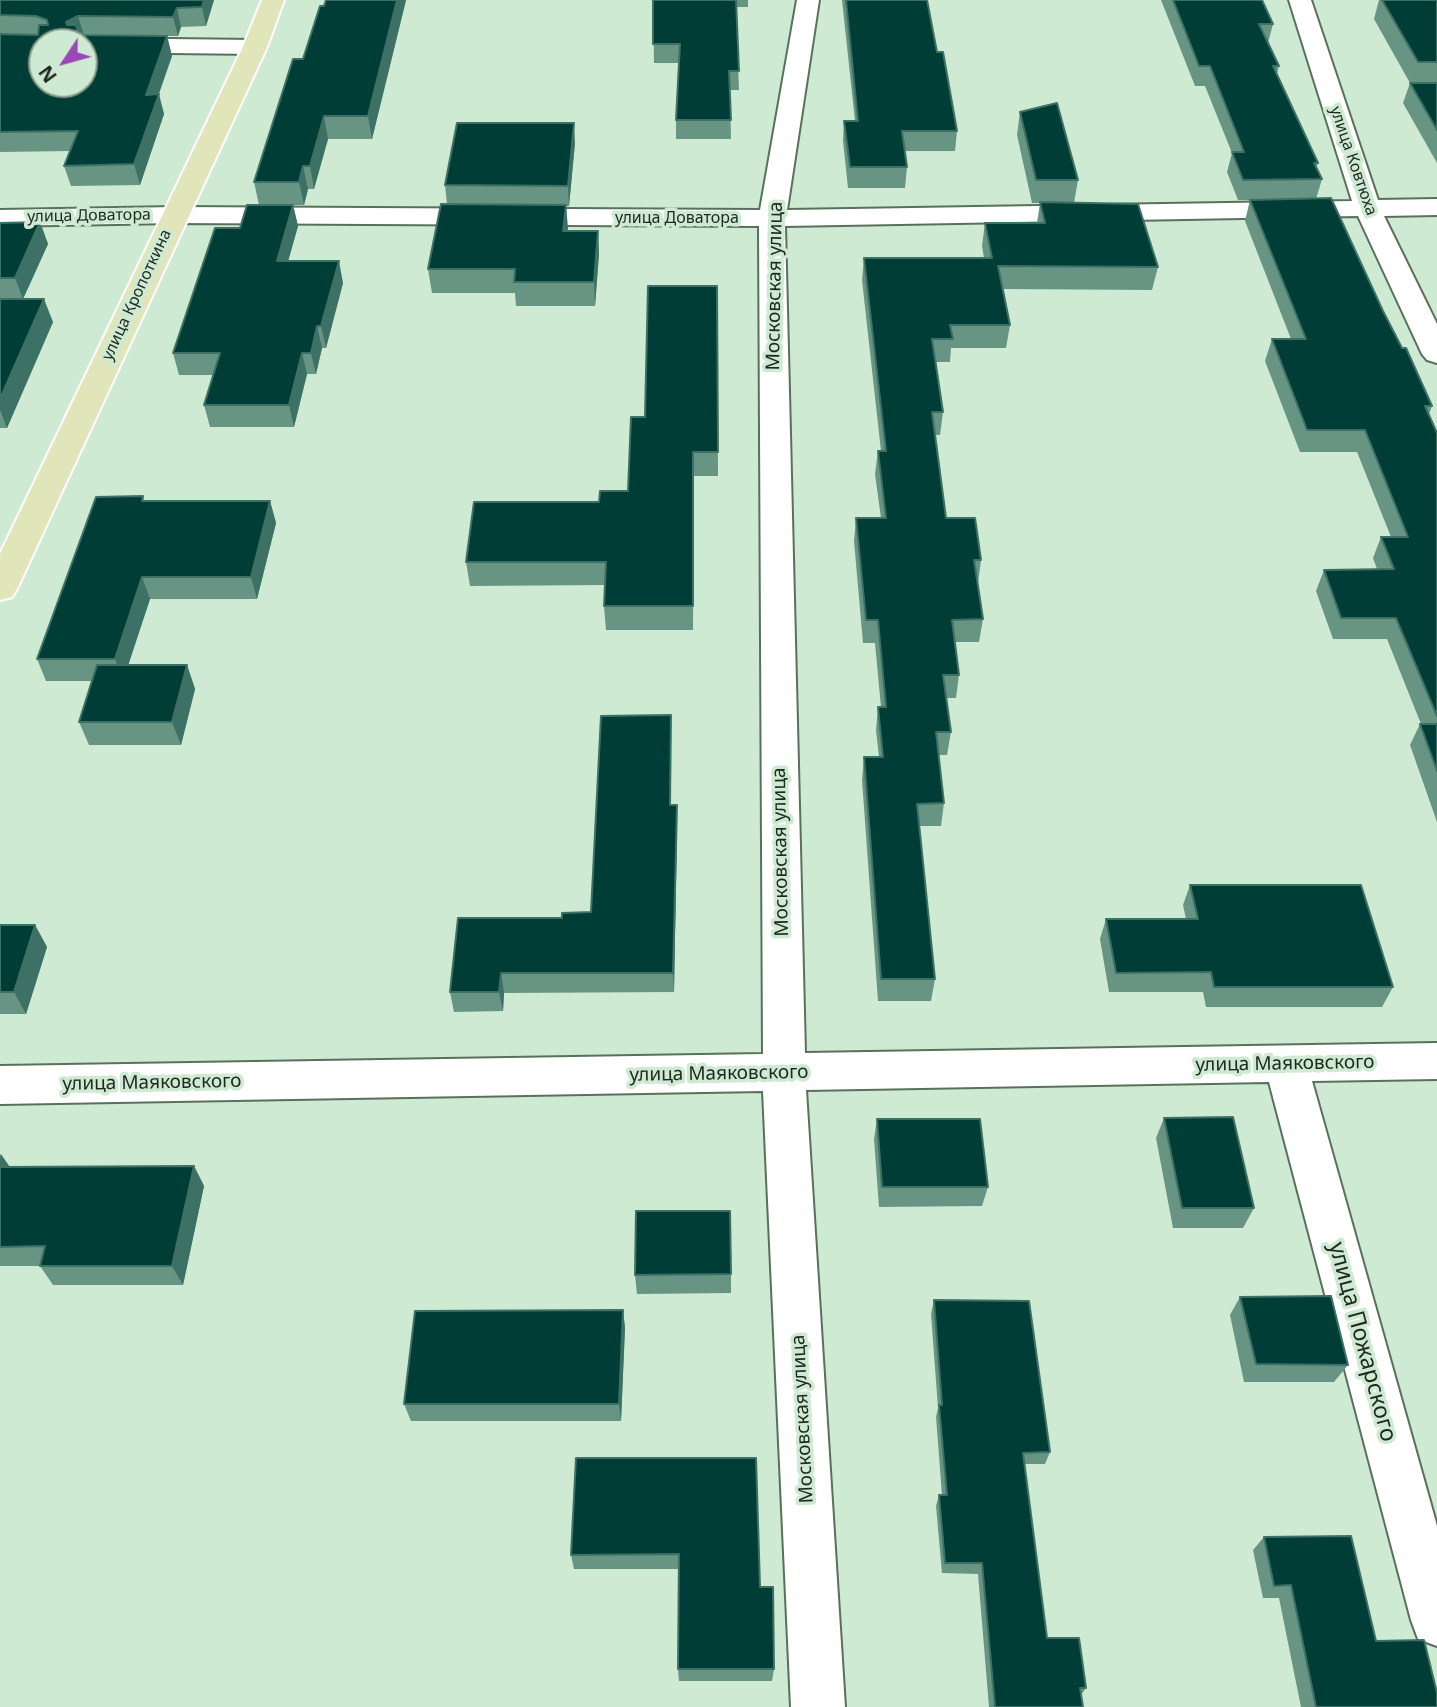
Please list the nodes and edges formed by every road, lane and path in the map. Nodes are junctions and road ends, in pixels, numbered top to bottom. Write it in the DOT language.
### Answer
graph roads {
  1 [pos="273,0"];
  2 [pos="808,0"];
  3 [pos="1300,0"];
  4 [pos="98,45"];
  5 [pos="256,47"];
  6 [pos="1367,207"];
  7 [pos="1437,207"];
  8 [pos="175,215"];
  9 [pos="0,218"];
  10 [pos="772,218"];
  11 [pos="1437,354"];
  12 [pos="8,556"];
  13 [pos="0,589"];
  14 [pos="1437,1061"];
  15 [pos="1286,1064"];
  16 [pos="784,1074"];
  17 [pos="0,1085"];
  18 [pos="1437,1620"];
  19 [pos="818,1707"];
  1 -- 5 [label="main road, улица Кропоткина"];
  2 -- 10 [label="street, Московская улица"];
  3 -- 6 [label="street, улица Ковтюха"];
  4 -- 5 [label="street"];
  5 -- 8 [label="main road, улица Кропоткина"];
  6 -- 7 [label="street, улица Доватора"];
  6 -- 10 [label="street, улица Доватора"];
  6 -- 11 [label="street, улица Ковтюха"];
  8 -- 9 [label="street, улица Доватора"];
  8 -- 10 [label="street, улица Доватора"];
  8 -- 12 [label="main road, улица Кропоткина"];
  10 -- 16 [label="street, Московская улица"];
  12 -- 13 [label="main road, улица Кропоткина"];
  14 -- 15 [label="street, улица Маяковского"];
  15 -- 16 [label="street, улица Маяковского"];
  15 -- 18 [label="street, улица Пожарского"];
  16 -- 17 [label="street, улица Маяковского"];
  16 -- 19 [label="street, Московская улица"];
}
